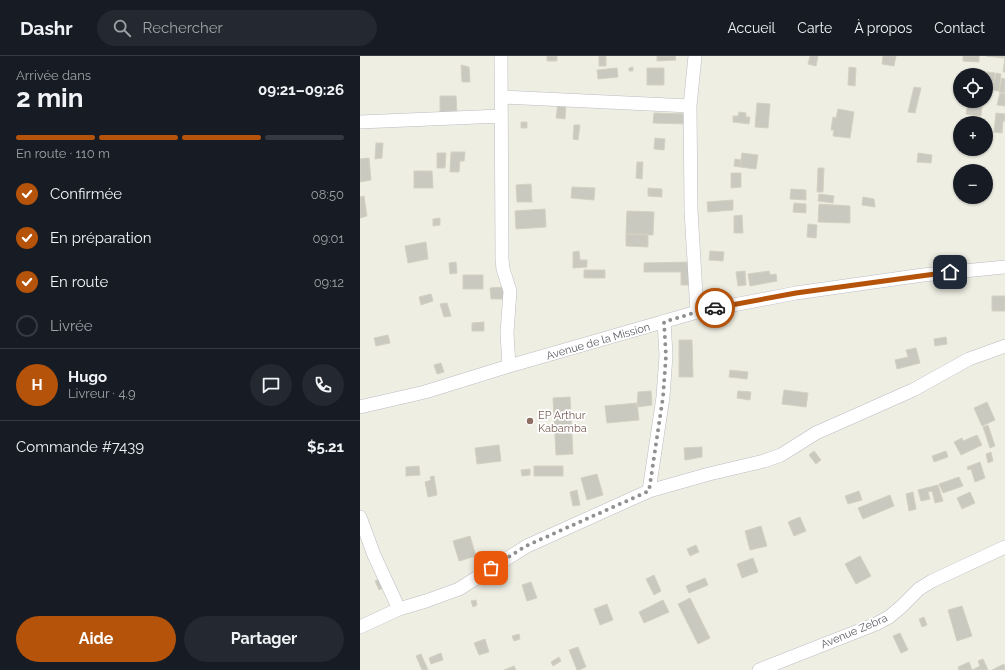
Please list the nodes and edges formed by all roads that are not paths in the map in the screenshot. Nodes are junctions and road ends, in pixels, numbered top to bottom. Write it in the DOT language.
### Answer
graph roads {
  1 [pos="501,56"];
  2 [pos="695,56"];
  3 [pos="501,97"];
  4 [pos="690,106"];
  5 [pos="501,116"];
  6 [pos="360,122"];
  7 [pos="1005,267"];
  8 [pos="697,312"];
  9 [pos="664,322"];
  10 [pos="1005,346"];
  11 [pos="509,366"];
  12 [pos="360,407"];
  13 [pos="649,491"];
  14 [pos="360,517"];
  15 [pos="1005,547"];
  16 [pos="399,609"];
  17 [pos="360,627"];
  18 [pos="759,670"];
  1 -- 3 [label="street"];
  2 -- 4 [label="street"];
  3 -- 4 [label="street"];
  3 -- 5 [label="street"];
  4 -- 8 [label="street"];
  5 -- 6 [label="street"];
  5 -- 11 [label="street"];
  7 -- 8 [label="street, Avenue de la Mission"];
  8 -- 9 [label="street, Avenue de la Mission"];
  9 -- 11 [label="street, Avenue de la Mission"];
  9 -- 13 [label="street"];
  10 -- 13 [label="street"];
  11 -- 12 [label="street, Avenue de la Mission"];
  13 -- 16 [label="street"];
  14 -- 16 [label="street"];
  15 -- 18 [label="street, Avenue Zebra"];
  16 -- 17 [label="street"];
}
